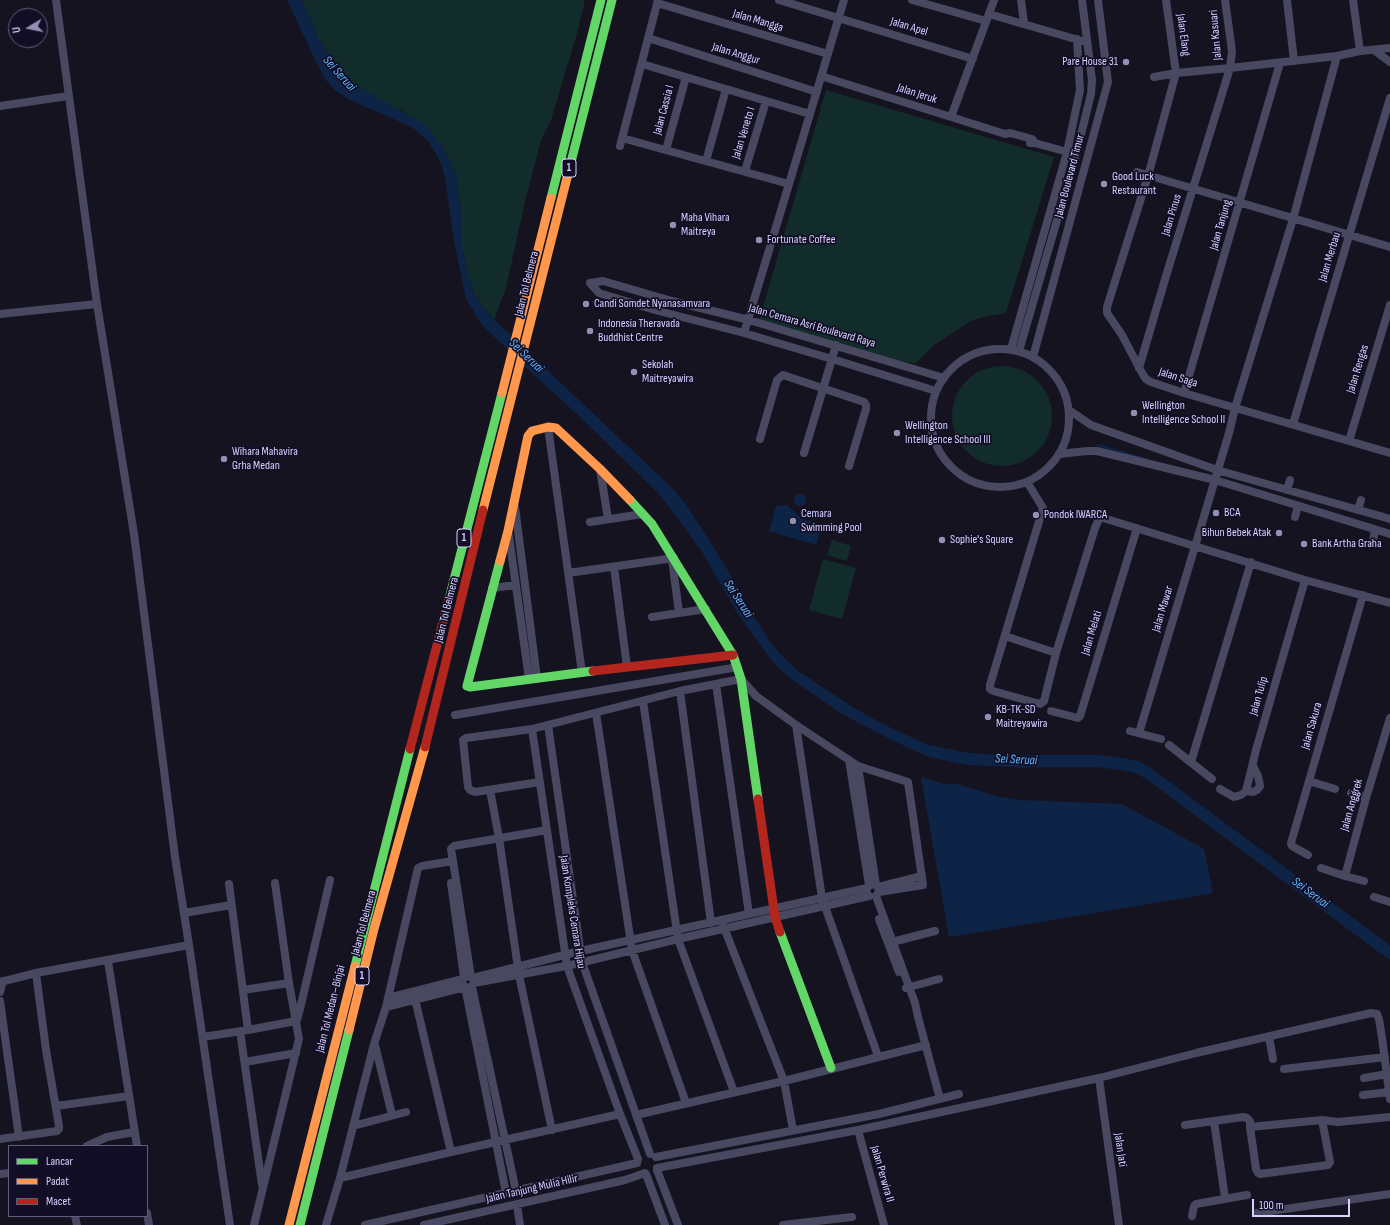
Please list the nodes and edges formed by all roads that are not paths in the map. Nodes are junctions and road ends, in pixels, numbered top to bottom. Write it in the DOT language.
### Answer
graph roads {
  1 [pos="56,0"];
  2 [pos="601,0"];
  3 [pos="612,0"];
  4 [pos="779,0"];
  5 [pos="844,0"];
  6 [pos="912,0"];
  7 [pos="994,0"];
  8 [pos="1021,0"];
  9 [pos="1082,0"];
  10 [pos="1098,0"];
  11 [pos="1166,0"];
  12 [pos="1225,0"];
  13 [pos="1287,0"];
  14 [pos="1353,0"];
  15 [pos="658,1"];
  16 [pos="838,18"];
  17 [pos="987,18"];
  18 [pos="1024,23"];
  19 [pos="648,38"];
  20 [pos="1077,39"];
  21 [pos="1087,42"];
  22 [pos="1390,48"];
  23 [pos="1374,50"];
  24 [pos="1360,51"];
  25 [pos="828,54"];
  26 [pos="1337,56"];
  27 [pos="973,60"];
  28 [pos="1294,61"];
  29 [pos="1390,62"];
  30 [pos="1280,63"];
  31 [pos="642,64"];
  32 [pos="1230,68"];
  33 [pos="1176,72"];
  34 [pos="822,76"];
  35 [pos="686,77"];
  36 [pos="1154,77"];
  37 [pos="726,89"];
  38 [pos="817,92"];
  39 [pos="68,96"];
  40 [pos="1390,98"];
  41 [pos="766,101"];
  42 [pos="0,106"];
  43 [pos="810,114"];
  44 [pos="951,117"];
  45 [pos="666,150"];
  46 [pos="1067,152"];
  47 [pos="1076,155"];
  48 [pos="1087,158"];
  49 [pos="706,161"];
  50 [pos="745,171"];
  51 [pos="1137,172"];
  52 [pos="1148,176"];
  53 [pos="789,184"];
  54 [pos="1193,189"];
  55 [pos="1240,203"];
  56 [pos="1293,219"];
  57 [pos="1349,235"];
  58 [pos="1390,247"];
  59 [pos="672,301"];
  60 [pos="97,304"];
  61 [pos="1390,305"];
  62 [pos="0,314"];
  63 [pos="670,314"];
  64 [pos="749,320"];
  65 [pos="1023,322"];
  66 [pos="1040,329"];
  67 [pos="744,333"];
  68 [pos="836,345"];
  69 [pos="1015,350"];
  70 [pos="1033,357"];
  71 [pos="832,359"];
  72 [pos="1139,368"];
  73 [pos="944,378"];
  74 [pos="824,388"];
  75 [pos="936,391"];
  76 [pos="1184,393"];
  77 [pos="1235,408"];
  78 [pos="1068,410"];
  79 [pos="1293,424"];
  80 [pos="548,427"];
  81 [pos="760,440"];
  82 [pos="1349,441"];
  83 [pos="804,453"];
  84 [pos="1390,453"];
  85 [pos="1059,454"];
  86 [pos="849,466"];
  87 [pos="600,470"];
  88 [pos="1218,470"];
  89 [pos="1215,480"];
  90 [pos="1290,480"];
  91 [pos="1027,482"];
  92 [pos="1287,490"];
  93 [pos="514,500"];
  94 [pos="1361,500"];
  95 [pos="1298,506"];
  96 [pos="1358,510"];
  97 [pos="643,514"];
  98 [pos="1295,517"];
  99 [pos="1390,519"];
  100 [pos="608,520"];
  101 [pos="590,522"];
  102 [pos="1137,528"];
  103 [pos="1375,530"];
  104 [pos="508,531"];
  105 [pos="1390,534"];
  106 [pos="1373,541"];
  107 [pos="1194,546"];
  108 [pos="673,559"];
  109 [pos="1251,562"];
  110 [pos="614,567"];
  111 [pos="568,573"];
  112 [pos="1305,580"];
  113 [pos="516,584"];
  114 [pos="492,588"];
  115 [pos="1363,595"];
  116 [pos="1390,603"];
  117 [pos="706,609"];
  118 [pos="679,613"];
  119 [pos="652,617"];
  120 [pos="1005,636"];
  121 [pos="1056,653"];
  122 [pos="733,654"];
  123 [pos="628,667"];
  124 [pos="738,667"];
  125 [pos="582,672"];
  126 [pos="533,679"];
  127 [pos="741,679"];
  128 [pos="716,684"];
  129 [pos="680,692"];
  130 [pos="644,701"];
  131 [pos="1051,711"];
  132 [pos="596,714"];
  133 [pos="455,715"];
  134 [pos="1390,718"];
  135 [pos="548,725"];
  136 [pos="796,725"];
  137 [pos="415,729"];
  138 [pos="532,729"];
  139 [pos="1130,731"];
  140 [pos="1139,733"];
  141 [pos="1161,739"];
  142 [pos="1169,745"];
  143 [pos="849,760"];
  144 [pos="1191,762"];
  145 [pos="858,766"];
  146 [pos="1252,766"];
  147 [pos="1212,779"];
  148 [pos="1309,781"];
  149 [pos="540,782"];
  150 [pos="1220,789"];
  151 [pos="1335,789"];
  152 [pos="490,790"];
  153 [pos="1246,790"];
  154 [pos="1351,793"];
  155 [pos="1366,798"];
  156 [pos="547,830"];
  157 [pos="499,838"];
  158 [pos="1308,855"];
  159 [pos="450,861"];
  160 [pos="1322,868"];
  161 [pos="1345,876"];
  162 [pos="330,880"];
  163 [pos="1364,882"];
  164 [pos="276,883"];
  165 [pos="228,884"];
  166 [pos="873,891"];
  167 [pos="1374,897"];
  168 [pos="823,901"];
  169 [pos="1390,902"];
  170 [pos="231,905"];
  171 [pos="184,913"];
  172 [pos="774,913"];
  173 [pos="749,914"];
  174 [pos="711,923"];
  175 [pos="723,924"];
  176 [pos="935,932"];
  177 [pos="677,934"];
  178 [pos="630,940"];
  179 [pos="891,942"];
  180 [pos="189,945"];
  181 [pos="632,950"];
  182 [pos="572,953"];
  183 [pos="108,961"];
  184 [pos="575,964"];
  185 [pos="518,971"];
  186 [pos="36,973"];
  187 [pos="939,979"];
  188 [pos="2,981"];
  189 [pos="469,981"];
  190 [pos="289,983"];
  191 [pos="907,987"];
  192 [pos="243,990"];
  193 [pos="0,992"];
  194 [pos="388,998"];
  195 [pos="416,999"];
  196 [pos="0,1001"];
  197 [pos="386,1006"];
  198 [pos="1,1015"];
  199 [pos="296,1021"];
  200 [pos="244,1031"];
  201 [pos="203,1037"];
  202 [pos="1269,1037"];
  203 [pos="1386,1037"];
  204 [pos="374,1044"];
  205 [pos="926,1045"];
  206 [pos="296,1053"];
  207 [pos="878,1056"];
  208 [pos="1385,1057"];
  209 [pos="1273,1059"];
  210 [pos="245,1062"];
  211 [pos="831,1068"];
  212 [pos="1284,1069"];
  213 [pos="1387,1074"];
  214 [pos="1099,1078"];
  215 [pos="1364,1078"];
  216 [pos="784,1081"];
  217 [pos="734,1092"];
  218 [pos="959,1094"];
  219 [pos="1363,1095"];
  220 [pos="1390,1095"];
  221 [pos="129,1096"];
  222 [pos="940,1099"];
  223 [pos="686,1103"];
  224 [pos="56,1106"];
  225 [pos="406,1112"];
  226 [pos="620,1114"];
  227 [pos="392,1115"];
  228 [pos="636,1115"];
  229 [pos="1390,1116"];
  230 [pos="1322,1120"];
  231 [pos="1214,1121"];
  232 [pos="1185,1125"];
  233 [pos="353,1126"];
  234 [pos="1250,1127"];
  235 [pos="552,1130"];
  236 [pos="793,1130"];
  237 [pos="858,1130"];
  238 [pos="134,1132"];
  239 [pos="19,1137"];
  240 [pos="0,1140"];
  241 [pos="505,1141"];
  242 [pos="495,1143"];
  243 [pos="88,1145"];
  244 [pos="137,1145"];
  245 [pos="451,1152"];
  246 [pos="653,1155"];
  247 [pos="638,1161"];
  248 [pos="657,1169"];
  249 [pos="646,1174"];
  250 [pos="340,1178"];
  251 [pos="263,1189"];
  252 [pos="516,1191"];
  253 [pos="506,1193"];
  254 [pos="1247,1194"];
  255 [pos="1390,1194"];
  256 [pos="1225,1198"];
  257 [pos="517,1205"];
  258 [pos="1257,1213"];
  259 [pos="1192,1216"];
  260 [pos="852,1217"];
  261 [pos="230,1225"];
  262 [pos="254,1225"];
  263 [pos="289,1225"];
  264 [pos="300,1225"];
  265 [pos="326,1225"];
  266 [pos="365,1225"];
  267 [pos="424,1225"];
  268 [pos="520,1225"];
  269 [pos="665,1225"];
  270 [pos="678,1225"];
  271 [pos="784,1225"];
  272 [pos="884,1225"];
  273 [pos="1119,1225"];
  1 -- 39 [label="street"];
  2 -- 137 [label="main road, Jalan Tol Belmera / 1"];
  3 -- 264 [label="main road, Jalan Tol Belmera / 1"];
  4 -- 16 [label="street, Jalan Apel"];
  5 -- 16 [label="street"];
  6 -- 17 [label="street"];
  7 -- 17 [label="street"];
  8 -- 18 [label="street"];
  9 -- 21 [label="street, Jalan Boulevard Timur"];
  10 -- 48 [label="street, Jalan Boulevard Timur"];
  11 -- 33 [label="street, Jalan Elang"];
  12 -- 32 [label="street, Jalan Kasuari"];
  13 -- 28 [label="street"];
  14 -- 24 [label="street"];
  15 -- 19 [label="street"];
  15 -- 25 [label="street, Jalan Mangga"];
  16 -- 25 [label="street"];
  16 -- 27 [label="street, Jalan Apel"];
  17 -- 18 [label="street"];
  17 -- 27 [label="street"];
  18 -- 20 [label="street"];
  19 -- 31 [label="street"];
  19 -- 38 [label="street, Jalan Anggur"];
  20 -- 21 [label="street"];
  20 -- 46 [label="street, Jalan Boulevard Timur"];
  21 -- 47 [label="street, Jalan Boulevard Timur"];
  22 -- 23 [label="street"];
  23 -- 24 [label="street"];
  23 -- 29 [label="street"];
  24 -- 26 [label="street"];
  25 -- 34 [label="street"];
  26 -- 28 [label="street"];
  26 -- 56 [label="street, Jalan Mawar"];
  27 -- 44 [label="street"];
  28 -- 30 [label="street"];
  30 -- 32 [label="street"];
  30 -- 55 [label="street, Jalan Tanjung"];
  31 -- 35 [label="street"];
  31 -- 45 [label="street"];
  32 -- 33 [label="street"];
  32 -- 54 [label="street, Jalan Pinus"];
  33 -- 36 [label="street"];
  33 -- 52 [label="street"];
  34 -- 38 [label="street"];
  34 -- 44 [label="street, Jalan Jeruk"];
  35 -- 37 [label="street"];
  35 -- 45 [label="street, Jalan Cassia I"];
  37 -- 41 [label="street"];
  37 -- 49 [label="street"];
  38 -- 43 [label="street"];
  39 -- 42 [label="street"];
  39 -- 60 [label="street"];
  40 -- 57 [label="street, Jalan Merbau"];
  41 -- 43 [label="street"];
  41 -- 50 [label="street, Jalan Veneto I"];
  43 -- 53 [label="street"];
  44 -- 46 [label="street, Jalan Jeruk"];
  45 -- 49 [label="street"];
  46 -- 47 [label="street, Jalan Jeruk"];
  46 -- 65 [label="street, Jalan Boulevard Timur"];
  47 -- 48 [label="street, Jalan Jeruk"];
  47 -- 65 [label="street, Jalan Boulevard Timur"];
  48 -- 66 [label="street, Jalan Boulevard Timur"];
  49 -- 50 [label="street"];
  50 -- 53 [label="street"];
  51 -- 52 [label="street"];
  52 -- 54 [label="street"];
  52 -- 72 [label="street, Jalan Saga"];
  53 -- 64 [label="street"];
  54 -- 55 [label="street"];
  54 -- 72 [label="street, Jalan Pinus"];
  55 -- 56 [label="street"];
  55 -- 76 [label="street, Jalan Tanjung"];
  56 -- 57 [label="street"];
  56 -- 77 [label="street, Jalan Mawar"];
  57 -- 58 [label="street"];
  57 -- 79 [label="street, Jalan Merbau"];
  59 -- 63 [label="street"];
  59 -- 63 [label="street, Jalan Cemara Asri Boulevard Raya"];
  59 -- 64 [label="street, Jalan Cemara Asri Boulevard Raya"];
  60 -- 62 [label="street"];
  60 -- 171 [label="street"];
  61 -- 82 [label="street, Jalan Rengas"];
  63 -- 67 [label="street, Jalan Cemara Asri Boulevard Raya"];
  64 -- 67 [label="street"];
  64 -- 68 [label="street, Jalan Cemara Asri Boulevard Raya"];
  65 -- 66 [label="street"];
  65 -- 69 [label="street, Jalan Boulevard Timur"];
  66 -- 70 [label="street, Jalan Boulevard Timur"];
  67 -- 71 [label="street, Jalan Cemara Asri Boulevard Raya"];
  68 -- 71 [label="street"];
  68 -- 73 [label="street, Jalan Cemara Asri Boulevard Raya"];
  69 -- 70 [label="street"];
  69 -- 73 [label="street"];
  70 -- 78 [label="street"];
  71 -- 74 [label="street"];
  71 -- 75 [label="street, Jalan Cemara Asri Boulevard Raya"];
  72 -- 76 [label="street, Jalan Saga"];
  73 -- 75 [label="street"];
  74 -- 81 [label="street"];
  74 -- 83 [label="street"];
  74 -- 86 [label="street"];
  75 -- 91 [label="street"];
  76 -- 77 [label="street, Jalan Saga"];
  77 -- 79 [label="street, Jalan Saga"];
  77 -- 88 [label="street, Jalan Mawar"];
  78 -- 85 [label="street"];
  78 -- 88 [label="street"];
  79 -- 82 [label="street, Jalan Saga"];
  80 -- 87 [label="main road"];
  80 -- 93 [label="main road"];
  80 -- 111 [label="street"];
  82 -- 84 [label="street, Jalan Saga"];
  85 -- 89 [label="street"];
  85 -- 91 [label="street"];
  87 -- 97 [label="main road"];
  87 -- 100 [label="street"];
  88 -- 89 [label="street, Jalan Mawar"];
  88 -- 92 [label="street"];
  89 -- 95 [label="street"];
  89 -- 107 [label="street, Jalan Mawar"];
  90 -- 92 [label="street"];
  91 -- 120 [label="street"];
  92 -- 96 [label="street"];
  93 -- 104 [label="main road"];
  93 -- 126 [label="street"];
  94 -- 96 [label="street"];
  95 -- 98 [label="street"];
  95 -- 103 [label="street"];
  96 -- 99 [label="street"];
  97 -- 100 [label="street"];
  97 -- 108 [label="main road"];
  100 -- 101 [label="street"];
  102 -- 107 [label="street"];
  102 -- 121 [label="street"];
  102 -- 131 [label="street, Jalan Melati"];
  103 -- 105 [label="street"];
  103 -- 106 [label="street"];
  104 -- 113 [label="street"];
  104 -- 114 [label="main road"];
  107 -- 109 [label="street"];
  107 -- 140 [label="street, Jalan Mawar"];
  108 -- 110 [label="street"];
  108 -- 117 [label="main road"];
  108 -- 118 [label="street"];
  109 -- 112 [label="street"];
  109 -- 144 [label="street"];
  110 -- 111 [label="street"];
  110 -- 123 [label="street"];
  111 -- 125 [label="street"];
  112 -- 115 [label="street"];
  112 -- 146 [label="street, Jalan Tulip"];
  113 -- 114 [label="street"];
  113 -- 126 [label="street"];
  114 -- 126 [label="main road"];
  115 -- 116 [label="street"];
  115 -- 148 [label="street, Jalan Sakura"];
  117 -- 118 [label="street"];
  117 -- 122 [label="main road"];
  118 -- 119 [label="street"];
  120 -- 121 [label="street"];
  120 -- 121 [label="street"];
  122 -- 123 [label="main road"];
  122 -- 124 [label="main road"];
  123 -- 125 [label="main road"];
  124 -- 127 [label="main road"];
  124 -- 133 [label="street"];
  125 -- 126 [label="main road"];
  127 -- 128 [label="street"];
  127 -- 136 [label="street"];
  127 -- 172 [label="main road"];
  128 -- 129 [label="street"];
  128 -- 173 [label="street"];
  129 -- 130 [label="street"];
  129 -- 174 [label="street"];
  130 -- 132 [label="street"];
  130 -- 177 [label="street"];
  132 -- 135 [label="street"];
  132 -- 178 [label="street"];
  134 -- 155 [label="street, Jalan Anggrek"];
  135 -- 138 [label="street"];
  135 -- 182 [label="street, Jalan Kompleks Cemara Hijau"];
  136 -- 143 [label="street"];
  136 -- 168 [label="street"];
  137 -- 263 [label="main road, Jalan Tol Medan–Binjai / 1"];
  138 -- 149 [label="street, Jalan Kompleks Cemara Hijau"];
  138 -- 152 [label="street"];
  139 -- 140 [label="street"];
  140 -- 141 [label="street"];
  142 -- 144 [label="street"];
  143 -- 145 [label="street"];
  143 -- 166 [label="street"];
  144 -- 147 [label="street"];
  145 -- 166 [label="street"];
  145 -- 166 [label="street"];
  146 -- 153 [label="street, Jalan Tulip"];
  146 -- 153 [label="street"];
  148 -- 151 [label="street"];
  148 -- 158 [label="street, Jalan Sakura"];
  149 -- 152 [label="street"];
  149 -- 156 [label="street, Jalan Kompleks Cemara Hijau"];
  150 -- 153 [label="street"];
  152 -- 157 [label="street"];
  154 -- 155 [label="street"];
  155 -- 161 [label="street, Jalan Anggrek"];
  156 -- 157 [label="street"];
  156 -- 182 [label="street, Jalan Kompleks Cemara Hijau"];
  157 -- 159 [label="street"];
  157 -- 185 [label="street"];
  159 -- 189 [label="street"];
  159 -- 194 [label="street"];
  160 -- 161 [label="street"];
  161 -- 163 [label="street"];
  162 -- 199 [label="street"];
  164 -- 190 [label="street"];
  165 -- 170 [label="street"];
  166 -- 168 [label="street"];
  166 -- 179 [label="street"];
  167 -- 169 [label="street"];
  168 -- 172 [label="street"];
  168 -- 207 [label="street"];
  170 -- 171 [label="street"];
  170 -- 192 [label="street"];
  171 -- 180 [label="street"];
  172 -- 173 [label="street"];
  172 -- 175 [label="street"];
  172 -- 211 [label="main road"];
  173 -- 175 [label="street"];
  174 -- 175 [label="street"];
  174 -- 177 [label="street"];
  175 -- 177 [label="street"];
  175 -- 216 [label="street"];
  176 -- 179 [label="street"];
  177 -- 178 [label="street"];
  177 -- 181 [label="street"];
  177 -- 217 [label="street"];
  178 -- 181 [label="street"];
  178 -- 182 [label="street"];
  179 -- 191 [label="street"];
  180 -- 183 [label="street"];
  180 -- 201 [label="street"];
  181 -- 184 [label="street"];
  181 -- 223 [label="street"];
  182 -- 184 [label="street, Jalan Kompleks Cemara Hijau"];
  182 -- 184 [label="street, Jalan Kompleks Cemara Hijau"];
  182 -- 185 [label="street"];
  183 -- 186 [label="street"];
  183 -- 221 [label="street"];
  184 -- 185 [label="street"];
  184 -- 226 [label="street, Jalan Kompleks Cemara Hijau"];
  184 -- 228 [label="street, Jalan Kompleks Cemara Hijau"];
  185 -- 189 [label="street"];
  185 -- 235 [label="street"];
  186 -- 188 [label="street"];
  186 -- 224 [label="street"];
  187 -- 191 [label="street"];
  188 -- 193 [label="street"];
  189 -- 194 [label="street"];
  189 -- 195 [label="street"];
  189 -- 241 [label="street"];
  189 -- 242 [label="street"];
  190 -- 192 [label="street"];
  190 -- 199 [label="street"];
  191 -- 205 [label="street"];
  192 -- 200 [label="street"];
  194 -- 197 [label="street"];
  195 -- 197 [label="street"];
  195 -- 245 [label="street"];
  196 -- 198 [label="street"];
  197 -- 204 [label="street"];
  198 -- 239 [label="street"];
  199 -- 200 [label="street"];
  199 -- 206 [label="street"];
  200 -- 201 [label="street"];
  200 -- 210 [label="street"];
  201 -- 261 [label="street"];
  202 -- 203 [label="street"];
  202 -- 209 [label="street"];
  202 -- 214 [label="street"];
  203 -- 208 [label="street"];
  204 -- 227 [label="street"];
  204 -- 233 [label="street"];
  205 -- 207 [label="street"];
  205 -- 222 [label="street"];
  206 -- 210 [label="street"];
  206 -- 251 [label="street"];
  207 -- 211 [label="street"];
  208 -- 212 [label="street"];
  208 -- 213 [label="street"];
  210 -- 251 [label="street"];
  211 -- 216 [label="street"];
  213 -- 215 [label="street"];
  213 -- 220 [label="street"];
  214 -- 237 [label="street"];
  214 -- 273 [label="street, Jalan Jati"];
  216 -- 217 [label="street"];
  216 -- 236 [label="street"];
  217 -- 223 [label="street"];
  218 -- 222 [label="street"];
  219 -- 220 [label="street"];
  221 -- 224 [label="street"];
  221 -- 238 [label="street"];
  222 -- 236 [label="street"];
  223 -- 228 [label="street"];
  224 -- 239 [label="street"];
  225 -- 227 [label="street"];
  226 -- 235 [label="street"];
  226 -- 247 [label="street, Jalan Kompleks Cemara Hijau"];
  227 -- 233 [label="street"];
  228 -- 246 [label="street, Jalan Kompleks Cemara Hijau"];
  229 -- 230 [label="street"];
  230 -- 234 [label="street"];
  230 -- 234 [label="street"];
  231 -- 232 [label="street"];
  231 -- 234 [label="street"];
  231 -- 256 [label="street"];
  233 -- 250 [label="street"];
  235 -- 241 [label="street"];
  236 -- 246 [label="street"];
  237 -- 248 [label="street"];
  237 -- 272 [label="street, Jalan Perwira II"];
  238 -- 243 [label="street"];
  238 -- 244 [label="street"];
  239 -- 240 [label="street"];
  241 -- 242 [label="street"];
  241 -- 252 [label="street"];
  242 -- 245 [label="street"];
  242 -- 253 [label="street"];
  245 -- 250 [label="street"];
  246 -- 247 [label="street"];
  246 -- 248 [label="street"];
  247 -- 249 [label="street"];
  247 -- 252 [label="street"];
  248 -- 249 [label="street"];
  248 -- 270 [label="street"];
  249 -- 257 [label="street, Jalan Tanjung Mulia Hilir"];
  249 -- 269 [label="street"];
  250 -- 265 [label="street"];
  251 -- 262 [label="street"];
  252 -- 253 [label="street"];
  253 -- 266 [label="street"];
  254 -- 256 [label="street"];
  255 -- 258 [label="street"];
  256 -- 259 [label="street"];
  257 -- 267 [label="street, Jalan Tanjung Mulia Hilir"];
  257 -- 268 [label="street"];
  260 -- 271 [label="street"];
}
